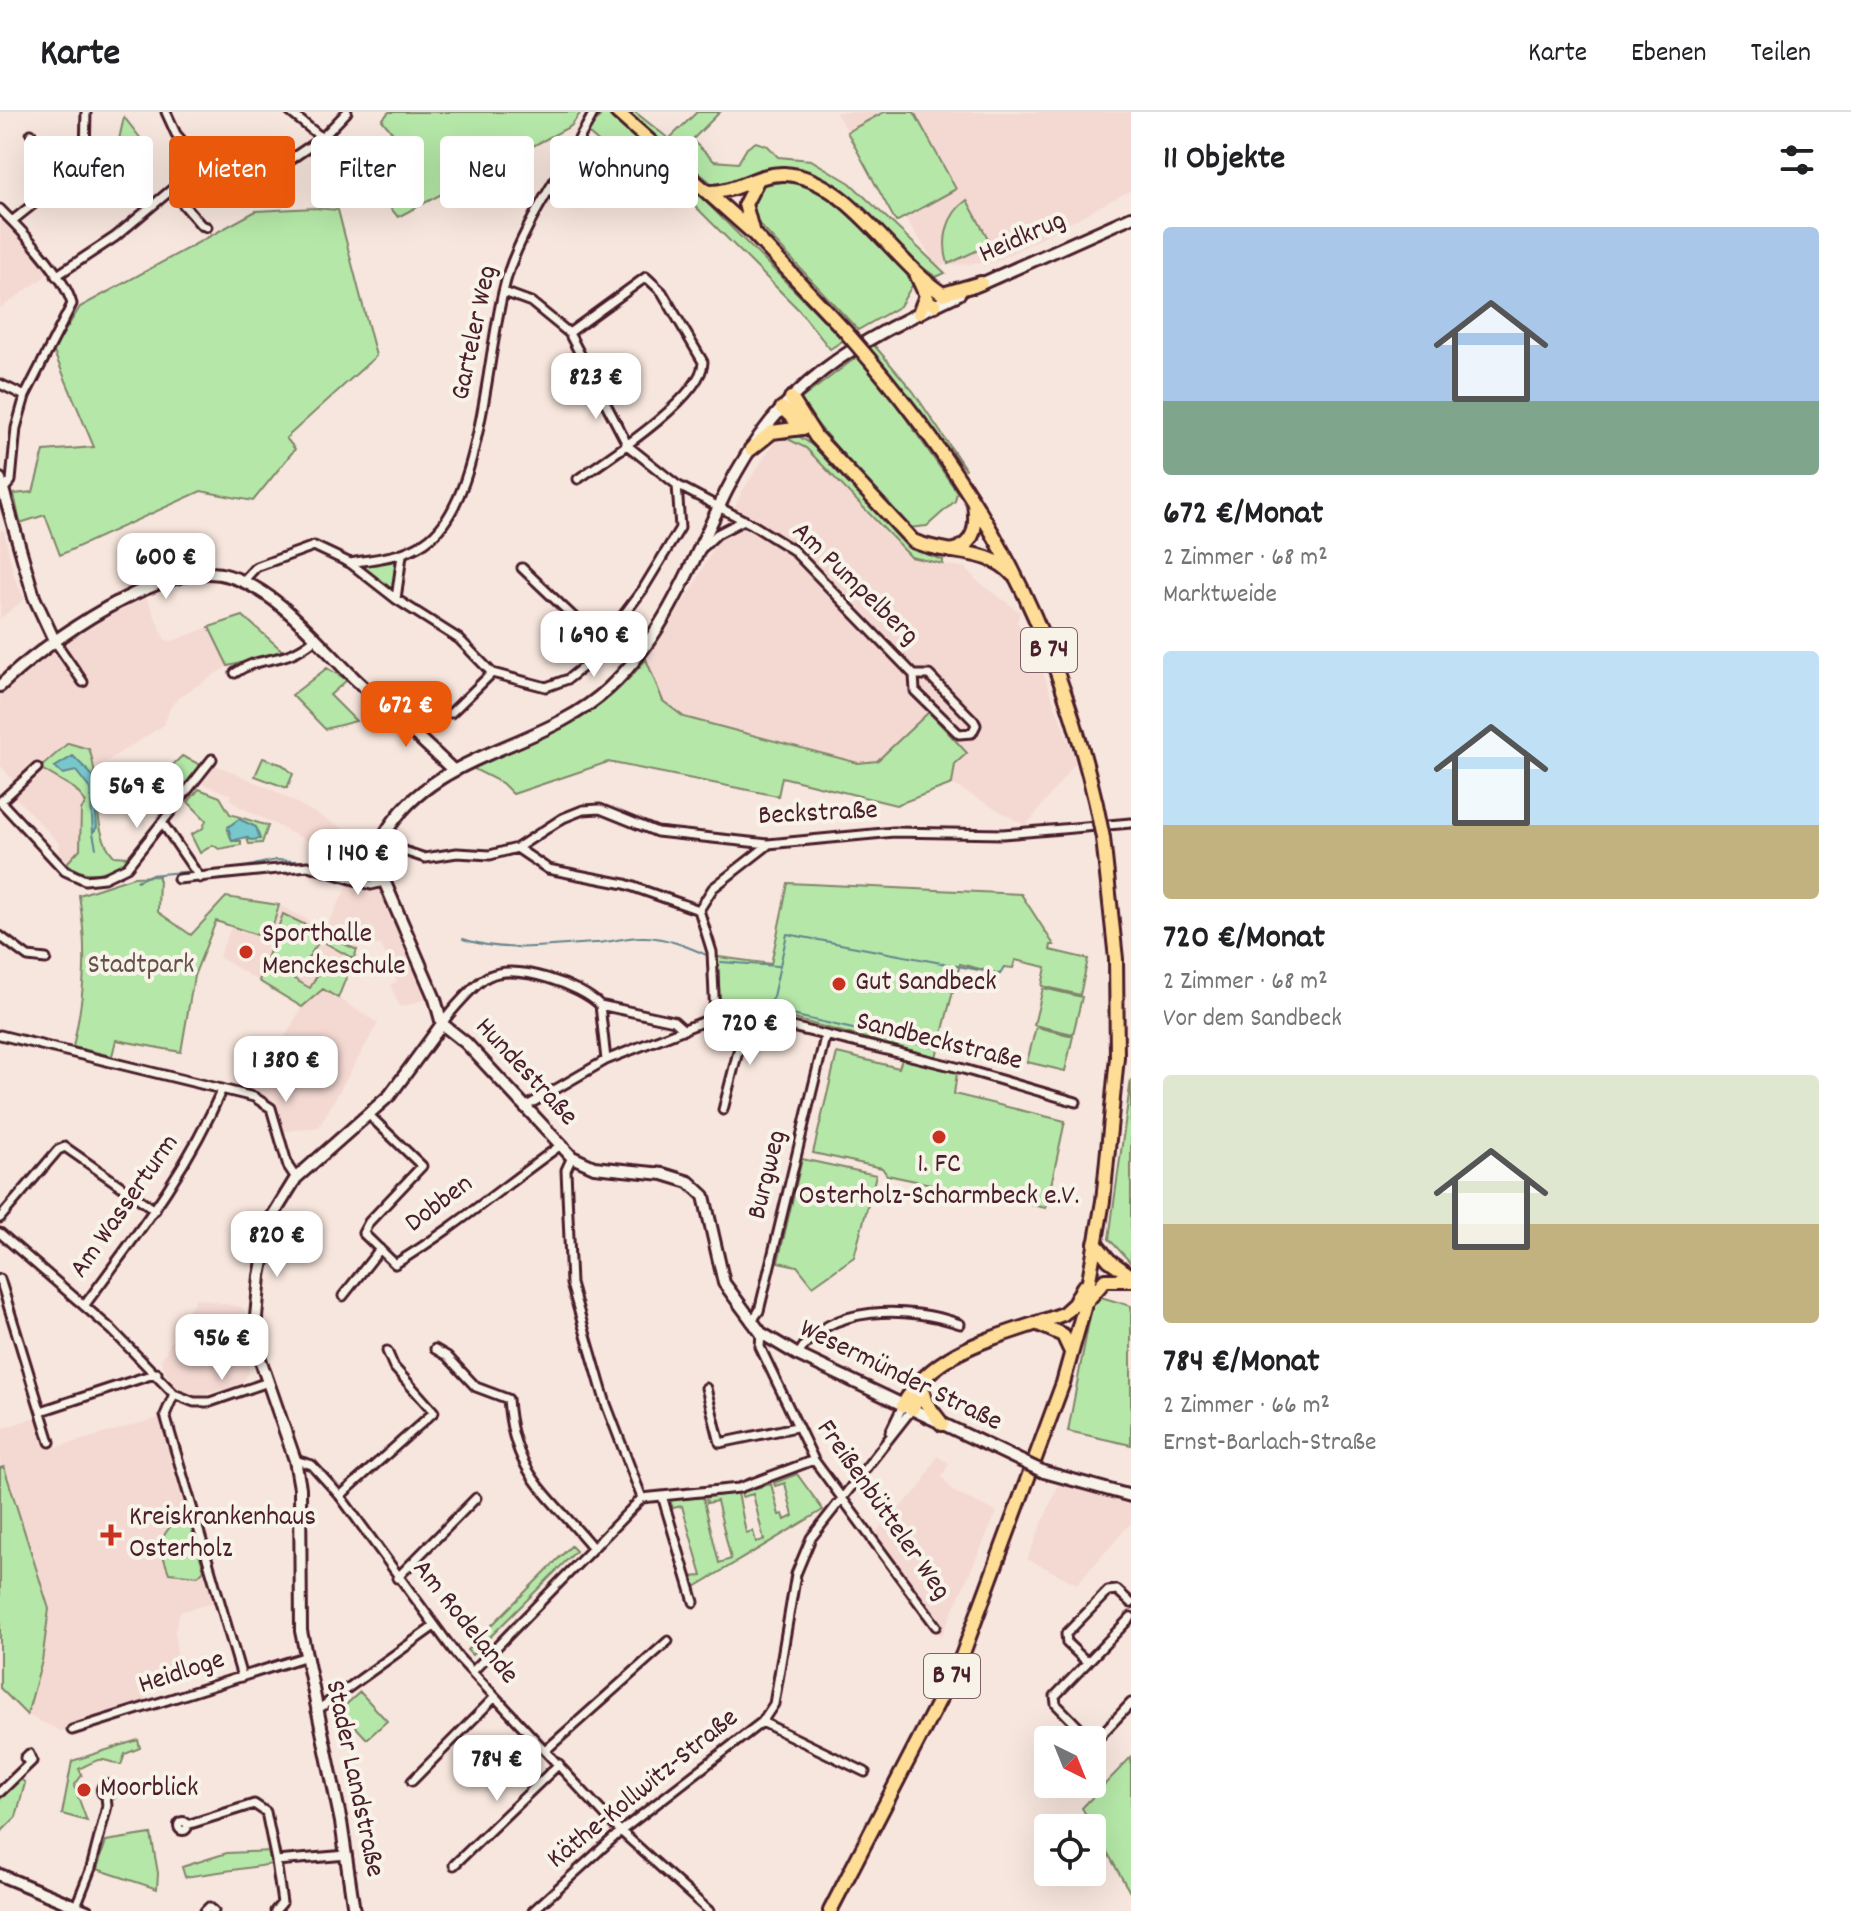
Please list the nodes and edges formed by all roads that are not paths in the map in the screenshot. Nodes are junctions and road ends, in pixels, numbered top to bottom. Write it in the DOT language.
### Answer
graph roads {
  1 [pos="86,112"];
  2 [pos="166,112"];
  3 [pos="290,112"];
  4 [pos="347,112"];
  5 [pos="594,112"];
  6 [pos="617,112"];
  7 [pos="85,136"];
  8 [pos="178,136"];
  9 [pos="320,136"];
  10 [pos="324,136"];
  11 [pos="762,176"];
  12 [pos="169,192"];
  13 [pos="708,192"];
  14 [pos="28,208"];
  15 [pos="189,208"];
  16 [pos="0,209"];
  17 [pos="1131,217"];
  18 [pos="12,221"];
  19 [pos="207,227"];
  20 [pos="753,233"];
  21 [pos="56,276"];
  22 [pos="981,283"];
  23 [pos="504,292"];
  24 [pos="933,297"];
  25 [pos="919,313"];
  26 [pos="569,333"];
  27 [pos="0,384"];
  28 [pos="25,396"];
  29 [pos="786,403"];
  30 [pos="802,428"];
  31 [pos="816,437"];
  32 [pos="628,446"];
  33 [pos="751,449"];
  34 [pos="578,479"];
  35 [pos="2,484"];
  36 [pos="677,485"];
  37 [pos="974,500"];
  38 [pos="718,509"];
  39 [pos="744,520"];
  40 [pos="699,551"];
  41 [pos="946,552"];
  42 [pos="402,555"];
  43 [pos="350,563"];
  44 [pos="522,568"];
  45 [pos="248,583"];
  46 [pos="1022,587"];
  47 [pos="396,599"];
  48 [pos="315,639"];
  49 [pos="54,640"];
  50 [pos="603,645"];
  51 [pos="235,673"];
  52 [pos="492,673"];
  53 [pos="914,675"];
  54 [pos="83,682"];
  55 [pos="0,686"];
  56 [pos="451,713"];
  57 [pos="212,759"];
  58 [pos="37,768"];
  59 [pos="453,770"];
  60 [pos="1,803"];
  61 [pos="1131,823"];
  62 [pos="163,824"];
  63 [pos="380,843"];
  64 [pos="768,844"];
  65 [pos="517,848"];
  66 [pos="197,874"];
  67 [pos="178,879"];
  68 [pos="384,882"];
  69 [pos="699,910"];
  70 [pos="0,936"];
  71 [pos="46,959"];
  72 [pos="600,1005"];
  73 [pos="747,1016"];
  74 [pos="715,1017"];
  75 [pos="442,1024"];
  76 [pos="684,1030"];
  77 [pos="0,1035"];
  78 [pos="825,1037"];
  79 [pos="606,1060"];
  80 [pos="222,1089"];
  81 [pos="1076,1102"];
  82 [pos="525,1107"];
  83 [pos="723,1110"];
  84 [pos="370,1116"];
  85 [pos="561,1145"];
  86 [pos="572,1157"];
  87 [pos="296,1178"];
  88 [pos="155,1210"];
  89 [pos="0,1218"];
  90 [pos="0,1233"];
  91 [pos="1095,1243"];
  92 [pos="380,1249"];
  93 [pos="1090,1273"];
  94 [pos="1131,1278"];
  95 [pos="0,1279"];
  96 [pos="343,1296"];
  97 [pos="84,1306"];
  98 [pos="1084,1308"];
  99 [pos="751,1322"];
  100 [pos="1036,1323"];
  101 [pos="960,1324"];
  102 [pos="761,1333"];
  103 [pos="435,1349"];
  104 [pos="387,1351"];
  105 [pos="1071,1353"];
  106 [pos="798,1355"];
  107 [pos="928,1372"];
  108 [pos="157,1373"];
  109 [pos="268,1382"];
  110 [pos="706,1388"];
  111 [pos="922,1390"];
  112 [pos="174,1394"];
  113 [pos="907,1407"];
  114 [pos="41,1411"];
  115 [pos="942,1424"];
  116 [pos="796,1427"];
  117 [pos="50,1442"];
  118 [pos="295,1460"];
  119 [pos="814,1460"];
  120 [pos="340,1496"];
  121 [pos="842,1496"];
  122 [pos="1131,1496"];
  123 [pos="476,1498"];
  124 [pos="642,1498"];
  125 [pos="663,1499"];
  126 [pos="593,1548"];
  127 [pos="397,1578"];
  128 [pos="694,1602"];
  129 [pos="1131,1603"];
  130 [pos="1131,1617"];
  131 [pos="936,1626"];
  132 [pos="433,1627"];
  133 [pos="668,1641"];
  134 [pos="304,1657"];
  135 [pos="1087,1662"];
  136 [pos="472,1672"];
  137 [pos="242,1677"];
  138 [pos="495,1697"];
  139 [pos="1131,1703"];
  140 [pos="316,1711"];
  141 [pos="762,1722"];
  142 [pos="72,1730"];
  143 [pos="546,1750"];
  144 [pos="29,1762"];
  145 [pos="559,1764"];
  146 [pos="865,1772"];
  147 [pos="412,1781"];
  148 [pos="0,1792"];
  149 [pos="106,1796"];
  150 [pos="187,1825"];
  151 [pos="621,1831"];
  152 [pos="347,1855"];
  153 [pos="276,1861"];
  154 [pos="454,1865"];
  155 [pos="0,1875"];
  156 [pos="81,1909"];
  157 [pos="205,1911"];
  158 [pos="214,1911"];
  159 [pos="275,1911"];
  160 [pos="354,1911"];
  161 [pos="533,1911"];
  162 [pos="709,1911"];
  163 [pos="830,1911"];
  1 -- 7 [label="street"];
  2 -- 8 [label="street"];
  3 -- 9 [label="street"];
  4 -- 10 [label="street"];
  5 -- 23 [label="street, Garteler Weg"];
  6 -- 13 [label="main road, B 74"];
  11 -- 13 [label="main road"];
  11 -- 20 [label="main road"];
  11 -- 24 [label="main road"];
  12 -- 21 [label="street"];
  13 -- 20 [label="main road, B 74"];
  14 -- 18 [label="street"];
  15 -- 19 [label="street"];
  16 -- 18 [label="street"];
  17 -- 22 [label="street, Heidkrug"];
  18 -- 21 [label="street"];
  20 -- 37 [label="main road, B 74, bridge"];
  21 -- 28 [label="street"];
  22 -- 24 [label="main road"];
  23 -- 26 [label="street"];
  23 -- 42 [label="street, Garteler Weg"];
  24 -- 25 [label="main road"];
  25 -- 29 [label="street"];
  26 -- 32 [label="street"];
  26 -- 32 [label="street"];
  27 -- 28 [label="street"];
  28 -- 35 [label="street"];
  29 -- 30 [label="main road"];
  29 -- 31 [label="main road"];
  29 -- 33 [label="street"];
  30 -- 31 [label="main road"];
  30 -- 33 [label="main road"];
  31 -- 41 [label="main road"];
  32 -- 34 [label="street"];
  32 -- 36 [label="street, Am Pumpelberg"];
  33 -- 38 [label="street"];
  35 -- 49 [label="street"];
  36 -- 38 [label="street, Am Pumpelberg"];
  36 -- 50 [label="street"];
  37 -- 41 [label="main road"];
  37 -- 46 [label="main road, B 74"];
  38 -- 39 [label="street, Am Pumpelberg"];
  38 -- 40 [label="street"];
  39 -- 40 [label="street"];
  39 -- 53 [label="street, Am Pumpelberg"];
  40 -- 59 [label="street"];
  41 -- 46 [label="main road"];
  42 -- 43 [label="street, Garteler Weg"];
  42 -- 47 [label="street"];
  43 -- 45 [label="street"];
  43 -- 47 [label="street"];
  44 -- 50 [label="street"];
  45 -- 48 [label="street"];
  45 -- 49 [label="street"];
  46 -- 91 [label="main road, B 74, bridge"];
  47 -- 52 [label="street"];
  48 -- 51 [label="street"];
  48 -- 59 [label="street"];
  49 -- 54 [label="street"];
  49 -- 55 [label="street"];
  50 -- 52 [label="street"];
  52 -- 56 [label="street"];
  53 -- 53 [label="street, Am Pumpelberg"];
  57 -- 62 [label="street"];
  58 -- 60 [label="street"];
  59 -- 63 [label="street"];
  60 -- 62 [label="street"];
  61 -- 64 [label="street, Beckstraße"];
  62 -- 66 [label="street"];
  63 -- 65 [label="street, Beckstraße"];
  63 -- 68 [label="street"];
  64 -- 65 [label="street, Beckstraße"];
  64 -- 69 [label="street"];
  65 -- 69 [label="street"];
  66 -- 67 [label="street"];
  66 -- 68 [label="street"];
  68 -- 75 [label="street"];
  69 -- 74 [label="street"];
  70 -- 71 [label="street"];
  72 -- 75 [label="street"];
  72 -- 76 [label="street"];
  72 -- 79 [label="street"];
  73 -- 74 [label="street, Sandbeckstraße"];
  73 -- 78 [label="street, Sandbeckstraße"];
  73 -- 83 [label="street"];
  74 -- 76 [label="street, Sandbeckstraße"];
  75 -- 82 [label="street, Hundestraße"];
  75 -- 84 [label="street, Stader Landstraße"];
  76 -- 79 [label="street, Sandbeckstraße"];
  77 -- 80 [label="street"];
  78 -- 81 [label="street, Sandbeckstraße"];
  78 -- 99 [label="street, Burgweg"];
  79 -- 82 [label="street, Sandbeckstraße"];
  80 -- 87 [label="street"];
  80 -- 88 [label="street, Am Wasserturm"];
  82 -- 85 [label="street, Hundestraße"];
  84 -- 87 [label="street, Stader Landstraße"];
  84 -- 92 [label="street, Dobben"];
  85 -- 86 [label="street, Hundestraße"];
  85 -- 92 [label="street, Dobben"];
  86 -- 99 [label="street, Wesermünder Straße"];
  86 -- 124 [label="street"];
  87 -- 109 [label="street, Stader Landstraße"];
  88 -- 89 [label="street"];
  88 -- 97 [label="street, Am Wasserturm"];
  90 -- 97 [label="street"];
  91 -- 93 [label="main road, B 74"];
  91 -- 94 [label="main road"];
  92 -- 96 [label="street"];
  93 -- 98 [label="main road, B 74"];
  93 -- 100 [label="main road"];
  94 -- 98 [label="main road"];
  95 -- 114 [label="street"];
  97 -- 108 [label="street"];
  98 -- 105 [label="main road, B 74"];
  99 -- 102 [label="street, Wesermünder Straße"];
  100 -- 105 [label="main road"];
  100 -- 107 [label="main road"];
  101 -- 106 [label="street"];
  102 -- 106 [label="street, Wesermünder Straße"];
  102 -- 116 [label="street, Freißenbütteler Weg"];
  103 -- 126 [label="street"];
  104 -- 120 [label="street"];
  105 -- 163 [label="main road, B 74"];
  106 -- 113 [label="street, Wesermünder Straße"];
  107 -- 111 [label="main road"];
  107 -- 113 [label="main road"];
  108 -- 112 [label="street"];
  108 -- 114 [label="street"];
  109 -- 112 [label="street"];
  109 -- 118 [label="street, Stader Landstraße"];
  110 -- 116 [label="street"];
  111 -- 113 [label="main road"];
  111 -- 115 [label="main road"];
  112 -- 137 [label="street"];
  113 -- 115 [label="street, Wesermünder Straße"];
  113 -- 121 [label="street, Käthe-Kollwitz-Straße"];
  114 -- 117 [label="street"];
  115 -- 122 [label="street, Wesermünder Straße, bridge"];
  116 -- 119 [label="street, Freißenbütteler Weg"];
  118 -- 120 [label="street, Am Rodelande"];
  118 -- 134 [label="street, Stader Landstraße"];
  119 -- 121 [label="street, Freißenbütteler Weg"];
  119 -- 125 [label="street"];
  120 -- 127 [label="street, Am Rodelande"];
  121 -- 131 [label="street, Freißenbütteler Weg"];
  121 -- 141 [label="street, Käthe-Kollwitz-Straße"];
  123 -- 127 [label="street"];
  124 -- 125 [label="street"];
  124 -- 126 [label="street"];
  125 -- 128 [label="street"];
  126 -- 136 [label="street"];
  127 -- 132 [label="street, Am Rodelande"];
  129 -- 135 [label="street"];
  130 -- 135 [label="street"];
  132 -- 136 [label="street, Am Rodelande"];
  132 -- 140 [label="street"];
  133 -- 143 [label="street"];
  134 -- 137 [label="street, Heidloge"];
  134 -- 140 [label="street, Stader Landstraße"];
  135 -- 139 [label="street"];
  136 -- 138 [label="street, Am Rodelande"];
  137 -- 142 [label="street, Heidloge"];
  138 -- 143 [label="street, Am Rodelande"];
  138 -- 147 [label="street"];
  140 -- 152 [label="street, Stader Landstraße"];
  141 -- 146 [label="street"];
  141 -- 151 [label="street, Käthe-Kollwitz-Straße"];
  143 -- 145 [label="street, Am Rodelande"];
  144 -- 148 [label="street"];
  145 -- 151 [label="street, Am Rodelande"];
  145 -- 154 [label="street"];
  149 -- 156 [label="street"];
  150 -- 153 [label="street"];
  151 -- 161 [label="street, Käthe-Kollwitz-Straße"];
  151 -- 162 [label="street, Am Rodelande"];
  152 -- 153 [label="street"];
  152 -- 160 [label="street, Stader Landstraße"];
  153 -- 159 [label="street"];
  155 -- 156 [label="street"];
  157 -- 158 [label="street"];
}
